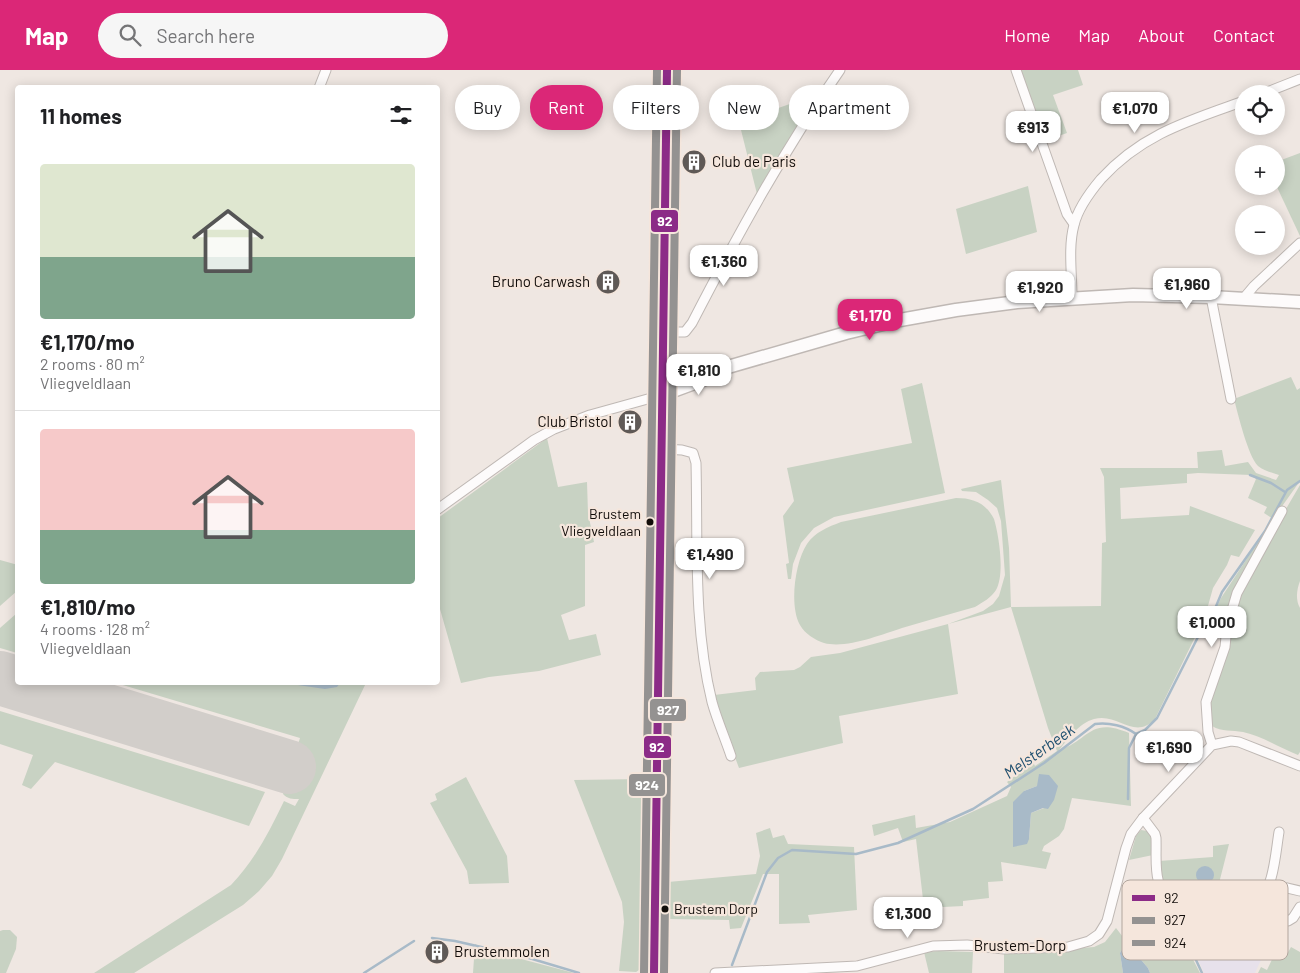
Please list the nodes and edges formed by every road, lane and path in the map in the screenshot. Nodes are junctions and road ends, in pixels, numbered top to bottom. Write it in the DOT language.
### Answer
graph roads {
  1 [pos="326,70"];
  2 [pos="667,70"];
  3 [pos="840,70"];
  4 [pos="1016,70"];
  5 [pos="1300,79"];
  6 [pos="320,85"];
  7 [pos="1285,85"];
  8 [pos="1235,104"];
  9 [pos="1074,224"];
  10 [pos="1300,244"];
  11 [pos="1210,297"];
  12 [pos="1072,298"];
  13 [pos="1243,299"];
  14 [pos="1300,302"];
  15 [pos="663,332"];
  16 [pos="721,369"];
  17 [pos="662,374"];
  18 [pos="662,395"];
  19 [pos="1231,399"];
  20 [pos="662,449"];
  21 [pos="440,508"];
  22 [pos="1282,511"];
  23 [pos="1212,745"];
  24 [pos="731,756"];
  25 [pos="1300,766"];
  26 [pos="1143,818"];
  27 [pos="1280,832"];
  28 [pos="1157,880"];
  29 [pos="1271,880"];
  30 [pos="1300,907"];
  31 [pos="1288,921"];
  32 [pos="774,971"];
  33 [pos="654,973"];
  34 [pos="715,973"];
  1 -- 6 [label="street"];
  2 -- 15 [label="main road"];
  3 -- 15 [label="street"];
  4 -- 9 [label="street"];
  5 -- 7 [label="street"];
  8 -- 9 [label="street"];
  9 -- 12 [label="street"];
  10 -- 13 [label="street"];
  11 -- 12 [label="main road"];
  11 -- 13 [label="main road"];
  11 -- 19 [label="street"];
  12 -- 16 [label="main road"];
  13 -- 14 [label="main road"];
  15 -- 17 [label="main road"];
  16 -- 17 [label="main road"];
  16 -- 18 [label="main road"];
  17 -- 18 [label="main road"];
  18 -- 20 [label="main road"];
  18 -- 21 [label="street"];
  20 -- 24 [label="street"];
  20 -- 33 [label="main road"];
  22 -- 23 [label="street"];
  23 -- 25 [label="street"];
  23 -- 26 [label="street, Brustem-Dorp"];
  26 -- 28 [label="street"];
  26 -- 32 [label="street, Brustem-Dorp"];
  27 -- 29 [label="street"];
  30 -- 31 [label="street"];
  32 -- 34 [label="street, Brustem-Dorp"];
}
